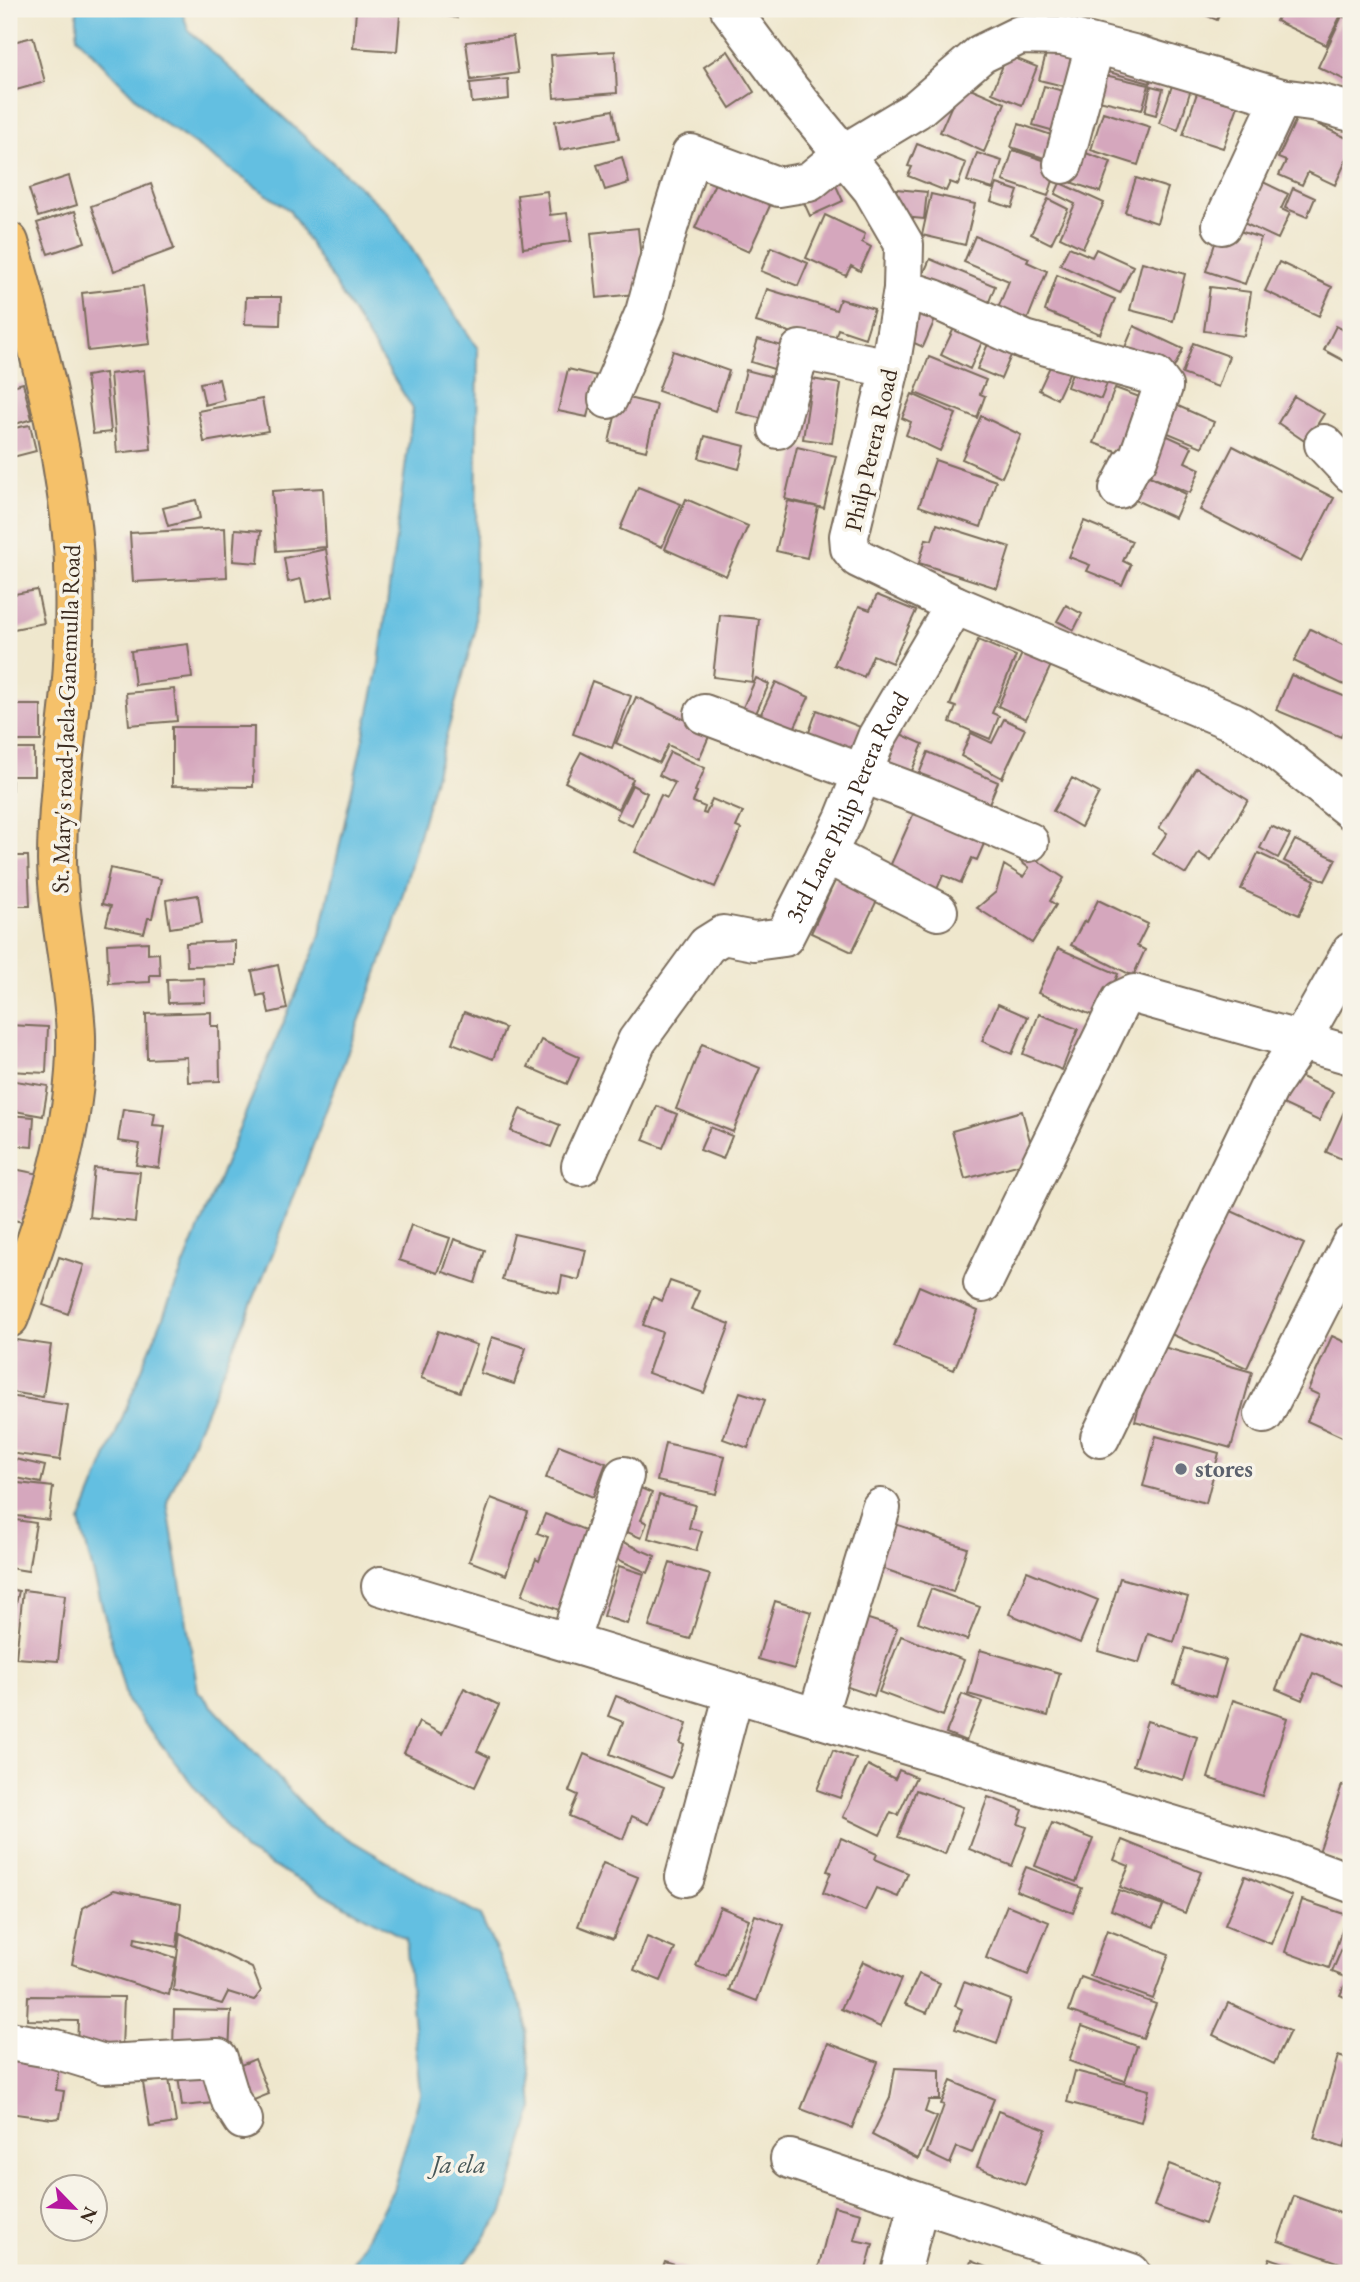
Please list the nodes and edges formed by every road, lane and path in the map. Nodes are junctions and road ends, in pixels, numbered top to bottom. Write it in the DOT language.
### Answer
graph roads {
  1 [pos="730,9"];
  2 [pos="1095,45"];
  3 [pos="1281,98"];
  4 [pos="1351,111"];
  5 [pos="843,153"];
  6 [pos="1063,164"];
  7 [pos="1222,225"];
  8 [pos="9,242"];
  9 [pos="903,289"];
  10 [pos="890,368"];
  11 [pos="608,398"];
  12 [pos="778,429"];
  13 [pos="1324,444"];
  14 [pos="1351,472"];
  15 [pos="1119,489"];
  16 [pos="955,605"];
  17 [pos="704,714"];
  18 [pos="862,774"];
  19 [pos="1351,810"];
  20 [pos="1030,842"];
  21 [pos="826,854"];
  22 [pos="938,911"];
  23 [pos="1351,952"];
  24 [pos="1300,1042"];
  25 [pos="1351,1055"];
  26 [pos="581,1166"];
  27 [pos="1351,1244"];
  28 [pos="983,1283"];
  29 [pos="9,1318"];
  30 [pos="1264,1414"];
  31 [pos="1100,1438"];
  32 [pos="624,1476"];
  33 [pos="881,1508"];
  34 [pos="381,1586"];
  35 [pos="569,1642"];
  36 [pos="734,1693"];
  37 [pos="817,1717"];
  38 [pos="685,1877"];
  39 [pos="1351,1883"];
  40 [pos="9,2041"];
  41 [pos="243,2120"];
  42 [pos="790,2160"];
  43 [pos="919,2203"];
  44 [pos="1078,2266"];
  45 [pos="901,2273"];
  46 [pos="1131,2273"];
  1 -- 5 [label="street, Philp Perera Road"];
  2 -- 3 [label="street"];
  2 -- 5 [label="street"];
  2 -- 6 [label="street"];
  3 -- 4 [label="street"];
  3 -- 7 [label="street"];
  5 -- 9 [label="street, Philp Perera Road"];
  5 -- 11 [label="street"];
  8 -- 29 [label="main road, St. Mary's road-Jaela-Ganemulla Road"];
  9 -- 10 [label="street, Philp Perera Road"];
  9 -- 15 [label="street"];
  10 -- 12 [label="street"];
  10 -- 16 [label="street, Philp Perera Road"];
  13 -- 14 [label="street"];
  16 -- 18 [label="street, 3rd Lane Philp Perera Road"];
  16 -- 19 [label="street, Philp Perera Road"];
  17 -- 18 [label="street"];
  18 -- 20 [label="street"];
  18 -- 21 [label="street, 3rd Lane Philp Perera Road"];
  21 -- 22 [label="street"];
  21 -- 26 [label="street, 3rd Lane Philp Perera Road"];
  23 -- 24 [label="street"];
  24 -- 25 [label="street"];
  24 -- 28 [label="street"];
  24 -- 31 [label="street"];
  27 -- 30 [label="street"];
  32 -- 35 [label="street"];
  33 -- 37 [label="street"];
  34 -- 35 [label="street"];
  35 -- 36 [label="street"];
  36 -- 37 [label="street"];
  36 -- 38 [label="street"];
  37 -- 39 [label="street"];
  40 -- 41 [label="street"];
  42 -- 43 [label="street"];
  43 -- 44 [label="street"];
  43 -- 45 [label="street"];
  44 -- 46 [label="street"];
}
